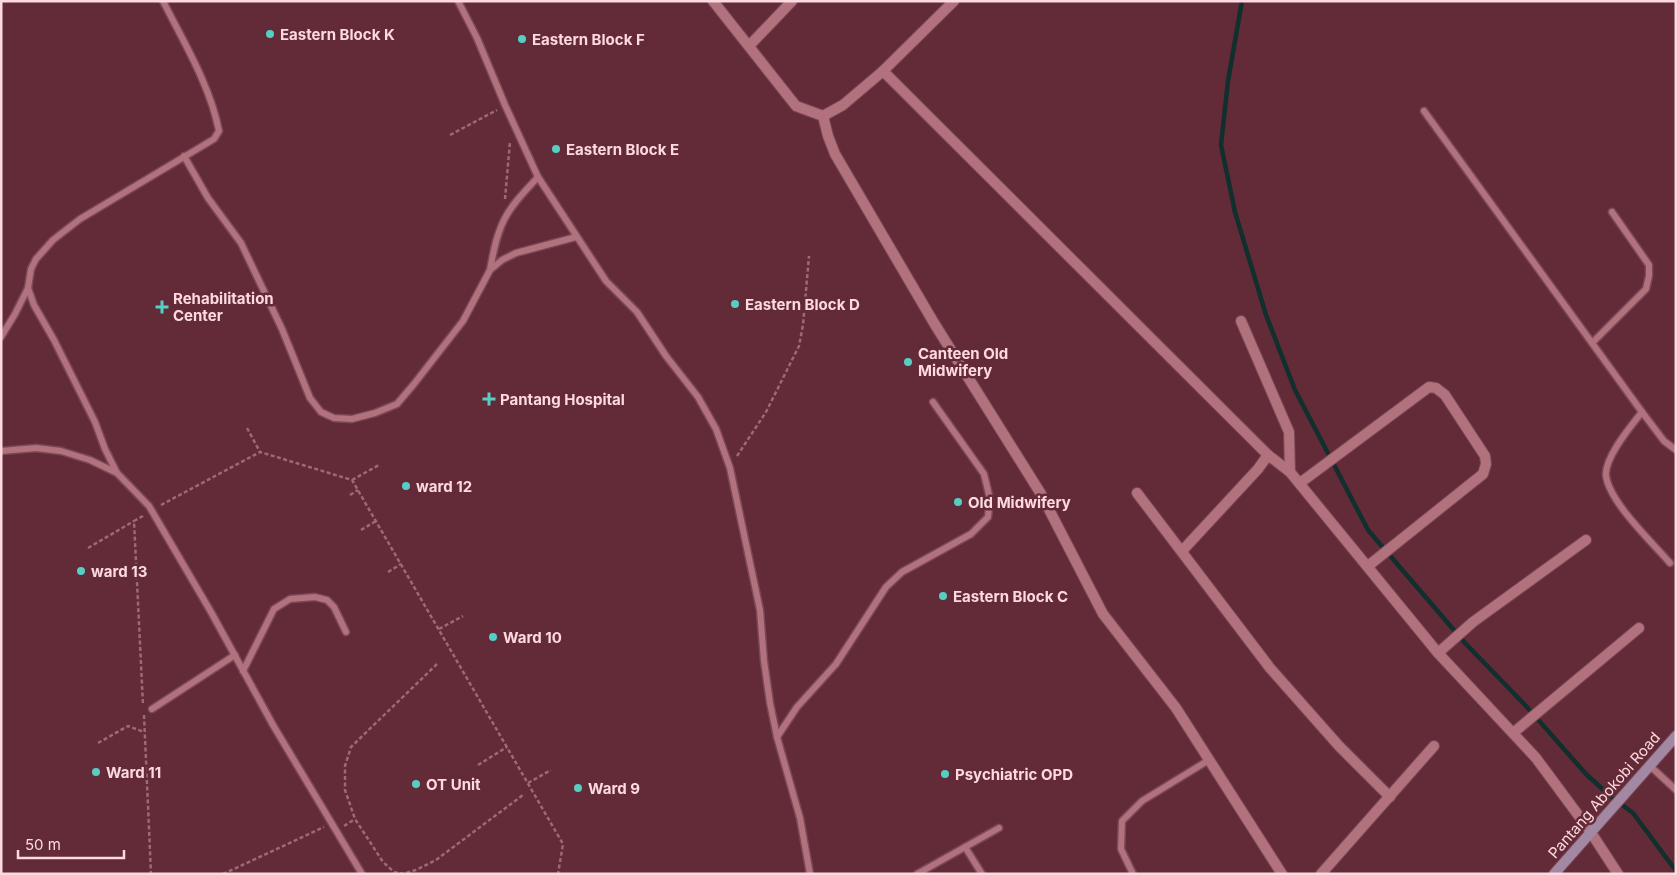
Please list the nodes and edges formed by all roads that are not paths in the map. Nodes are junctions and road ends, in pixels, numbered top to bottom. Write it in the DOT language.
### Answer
graph roads {
  1 [pos="163,1"];
  2 [pos="458,1"];
  3 [pos="713,1"];
  4 [pos="792,1"];
  5 [pos="954,1"];
  6 [pos="749,46"];
  7 [pos="883,71"];
  8 [pos="1424,111"];
  9 [pos="823,116"];
  10 [pos="184,156"];
  11 [pos="538,177"];
  12 [pos="1612,212"];
  13 [pos="576,237"];
  14 [pos="490,270"];
  15 [pos="28,288"];
  16 [pos="1241,321"];
  17 [pos="1,336"];
  18 [pos="1592,343"];
  19 [pos="933,402"];
  20 [pos="1642,412"];
  21 [pos="1,450"];
  22 [pos="1676,450"];
  23 [pos="1268,455"];
  24 [pos="1290,472"];
  25 [pos="117,473"];
  26 [pos="1300,483"];
  27 [pos="1137,493"];
  28 [pos="1586,540"];
  29 [pos="1182,551"];
  30 [pos="1670,563"];
  31 [pos="1368,566"];
  32 [pos="1639,628"];
  33 [pos="346,632"];
  34 [pos="1438,653"];
  35 [pos="235,655"];
  36 [pos="243,671"];
  37 [pos="152,709"];
  38 [pos="1513,733"];
  39 [pos="1676,736"];
  40 [pos="777,737"];
  41 [pos="1434,746"];
  42 [pos="1210,760"];
  43 [pos="1649,765"];
  44 [pos="1676,790"];
  45 [pos="1390,797"];
  46 [pos="999,828"];
  47 [pos="1590,831"];
  48 [pos="966,847"];
  49 [pos="362,874"];
  50 [pos="810,874"];
  51 [pos="917,874"];
  52 [pos="982,874"];
  53 [pos="1133,874"];
  54 [pos="1282,874"];
  55 [pos="1321,874"];
  56 [pos="1554,874"];
  57 [pos="1618,874"];
  1 -- 10 [label="lane"];
  2 -- 11 [label="lane"];
  3 -- 6 [label="street"];
  4 -- 6 [label="street"];
  5 -- 7 [label="street"];
  6 -- 9 [label="street"];
  7 -- 9 [label="street"];
  7 -- 23 [label="street"];
  8 -- 18 [label="lane"];
  9 -- 42 [label="street"];
  10 -- 14 [label="lane"];
  10 -- 15 [label="lane"];
  11 -- 13 [label="lane"];
  11 -- 14 [label="lane"];
  12 -- 18 [label="lane"];
  13 -- 14 [label="lane"];
  13 -- 40 [label="lane"];
  15 -- 17 [label="lane"];
  15 -- 25 [label="lane"];
  16 -- 24 [label="street"];
  18 -- 20 [label="lane"];
  19 -- 40 [label="lane"];
  20 -- 22 [label="lane"];
  20 -- 30 [label="lane"];
  21 -- 25 [label="lane"];
  23 -- 24 [label="street"];
  23 -- 29 [label="street"];
  24 -- 26 [label="street"];
  25 -- 35 [label="lane"];
  26 -- 31 [label="street"];
  26 -- 31 [label="street"];
  27 -- 29 [label="street"];
  28 -- 34 [label="street"];
  29 -- 45 [label="street"];
  31 -- 34 [label="street"];
  32 -- 38 [label="street"];
  33 -- 36 [label="lane"];
  34 -- 38 [label="street"];
  35 -- 36 [label="lane"];
  35 -- 37 [label="lane"];
  36 -- 49 [label="lane"];
  38 -- 47 [label="street"];
  39 -- 43 [label="street, Pantang Abokobi Road"];
  40 -- 50 [label="lane"];
  41 -- 45 [label="street"];
  42 -- 53 [label="lane"];
  42 -- 54 [label="street"];
  43 -- 44 [label="lane"];
  43 -- 47 [label="street, Pantang Abokobi Road"];
  45 -- 55 [label="street"];
  46 -- 48 [label="lane"];
  47 -- 56 [label="street, Pantang Abokobi Road"];
  47 -- 57 [label="street"];
  48 -- 51 [label="lane"];
  48 -- 52 [label="lane"];
}
